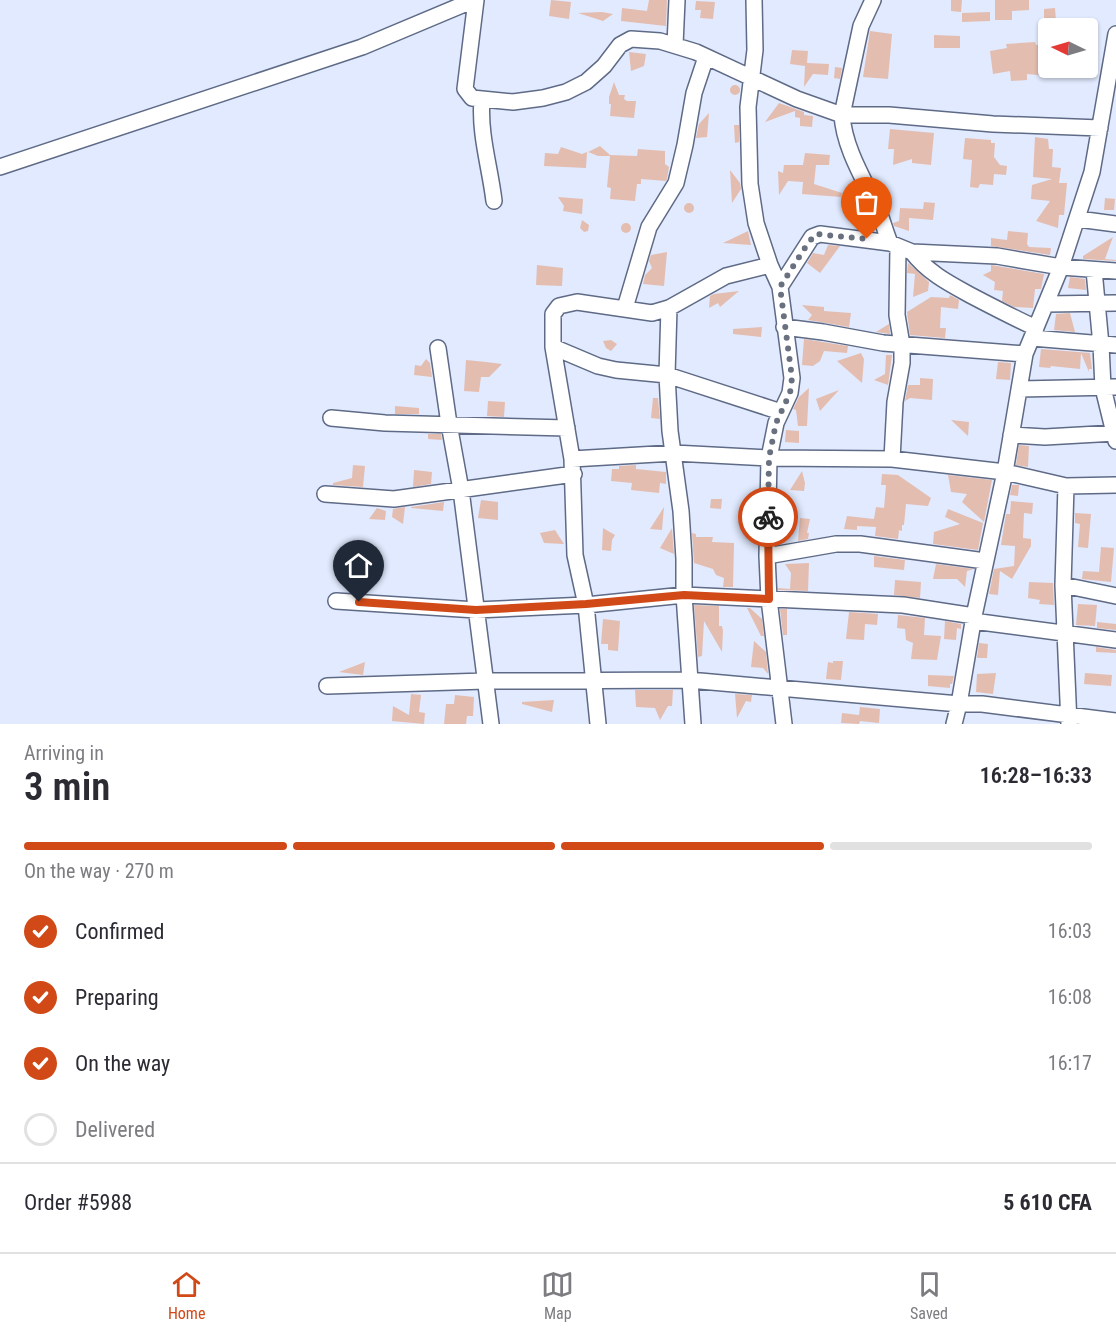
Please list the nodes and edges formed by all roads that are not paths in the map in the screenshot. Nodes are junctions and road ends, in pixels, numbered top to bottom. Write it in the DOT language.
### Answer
graph roads {
  1 [pos="475,0"];
  2 [pos="678,0"];
  3 [pos="754,0"];
  4 [pos="873,0"];
  5 [pos="1116,34"];
  6 [pos="675,45"];
  7 [pos="706,57"];
  8 [pos="751,76"];
  9 [pos="482,99"];
  10 [pos="842,115"];
  11 [pos="1106,120"];
  12 [pos="0,167"];
  13 [pos="494,201"];
  14 [pos="1078,219"];
  15 [pos="1116,224"];
  16 [pos="900,247"];
  17 [pos="770,265"];
  18 [pos="1061,267"];
  19 [pos="1094,270"];
  20 [pos="1116,271"];
  21 [pos="780,287"];
  22 [pos="1096,303"];
  23 [pos="1116,303"];
  24 [pos="1046,304"];
  25 [pos="625,308"];
  26 [pos="669,308"];
  27 [pos="784,327"];
  28 [pos="1034,333"];
  29 [pos="902,345"];
  30 [pos="1109,345"];
  31 [pos="553,347"];
  32 [pos="438,348"];
  33 [pos="1025,354"];
  34 [pos="668,375"];
  35 [pos="1110,388"];
  36 [pos="1018,389"];
  37 [pos="782,412"];
  38 [pos="331,418"];
  39 [pos="449,423"];
  40 [pos="567,428"];
  41 [pos="1011,435"];
  42 [pos="1115,436"];
  43 [pos="674,453"];
  44 [pos="769,458"];
  45 [pos="891,459"];
  46 [pos="573,466"];
  47 [pos="1005,472"];
  48 [pos="1116,485"];
  49 [pos="1066,486"];
  50 [pos="461,490"];
  51 [pos="325,494"];
  52 [pos="768,556"];
  53 [pos="985,561"];
  54 [pos="1064,585"];
  55 [pos="684,595"];
  56 [pos="1116,596"];
  57 [pos="769,599"];
  58 [pos="336,601"];
  59 [pos="586,604"];
  60 [pos="476,610"];
  61 [pos="973,619"];
  62 [pos="1067,634"];
  63 [pos="1116,640"];
  64 [pos="689,680"];
  65 [pos="485,681"];
  66 [pos="594,681"];
  67 [pos="327,686"];
  68 [pos="781,687"];
  69 [pos="959,704"];
  70 [pos="1068,720"];
  71 [pos="1116,721"];
  72 [pos="491,724"];
  73 [pos="598,724"];
  74 [pos="693,724"];
  75 [pos="784,724"];
  76 [pos="954,724"];
  1 -- 9 [label="street"];
  1 -- 12 [label="street"];
  2 -- 6 [label="street"];
  3 -- 8 [label="street"];
  4 -- 10 [label="street"];
  5 -- 11 [label="street"];
  6 -- 7 [label="street"];
  6 -- 9 [label="street"];
  7 -- 8 [label="street"];
  7 -- 25 [label="street"];
  8 -- 10 [label="street"];
  8 -- 17 [label="street"];
  9 -- 13 [label="street"];
  10 -- 11 [label="street"];
  10 -- 16 [label="street"];
  11 -- 14 [label="street"];
  14 -- 15 [label="street"];
  14 -- 18 [label="street"];
  16 -- 18 [label="street"];
  16 -- 21 [label="street"];
  16 -- 28 [label="street"];
  16 -- 29 [label="street"];
  17 -- 21 [label="street"];
  17 -- 26 [label="street"];
  18 -- 19 [label="street"];
  18 -- 24 [label="street"];
  19 -- 20 [label="street"];
  19 -- 22 [label="street"];
  21 -- 27 [label="street"];
  22 -- 23 [label="street"];
  22 -- 24 [label="street"];
  22 -- 30 [label="street"];
  24 -- 28 [label="street"];
  25 -- 26 [label="street"];
  25 -- 31 [label="street"];
  26 -- 34 [label="street"];
  27 -- 29 [label="street"];
  27 -- 37 [label="street"];
  28 -- 30 [label="street"];
  28 -- 33 [label="street"];
  29 -- 33 [label="street"];
  29 -- 45 [label="street"];
  30 -- 35 [label="street"];
  31 -- 34 [label="street"];
  31 -- 40 [label="street"];
  32 -- 39 [label="street"];
  33 -- 36 [label="street"];
  34 -- 37 [label="street"];
  34 -- 43 [label="street"];
  35 -- 36 [label="street"];
  35 -- 42 [label="street"];
  36 -- 41 [label="street"];
  37 -- 44 [label="street"];
  38 -- 39 [label="street"];
  39 -- 40 [label="street"];
  39 -- 50 [label="street"];
  40 -- 46 [label="street"];
  41 -- 42 [label="street"];
  41 -- 47 [label="street"];
  43 -- 44 [label="street"];
  43 -- 46 [label="street"];
  43 -- 55 [label="street"];
  44 -- 45 [label="street"];
  44 -- 52 [label="street"];
  45 -- 47 [label="street"];
  46 -- 50 [label="street"];
  46 -- 59 [label="street"];
  47 -- 49 [label="street"];
  47 -- 53 [label="street"];
  48 -- 49 [label="street"];
  49 -- 54 [label="street"];
  50 -- 51 [label="street"];
  50 -- 60 [label="street"];
  52 -- 53 [label="street"];
  52 -- 57 [label="street"];
  53 -- 61 [label="street"];
  54 -- 56 [label="street"];
  54 -- 62 [label="street"];
  55 -- 57 [label="street"];
  55 -- 59 [label="street"];
  55 -- 64 [label="street"];
  57 -- 61 [label="street"];
  57 -- 68 [label="street"];
  58 -- 60 [label="street"];
  59 -- 60 [label="street"];
  59 -- 66 [label="street"];
  60 -- 65 [label="street"];
  61 -- 62 [label="street"];
  61 -- 69 [label="street"];
  62 -- 63 [label="street"];
  62 -- 70 [label="street"];
  64 -- 66 [label="street"];
  64 -- 68 [label="street"];
  64 -- 74 [label="street"];
  65 -- 66 [label="street"];
  65 -- 67 [label="street"];
  65 -- 72 [label="street"];
  66 -- 73 [label="street"];
  68 -- 69 [label="street"];
  68 -- 75 [label="street"];
  69 -- 70 [label="street"];
  69 -- 76 [label="street"];
  70 -- 71 [label="street"];
}
